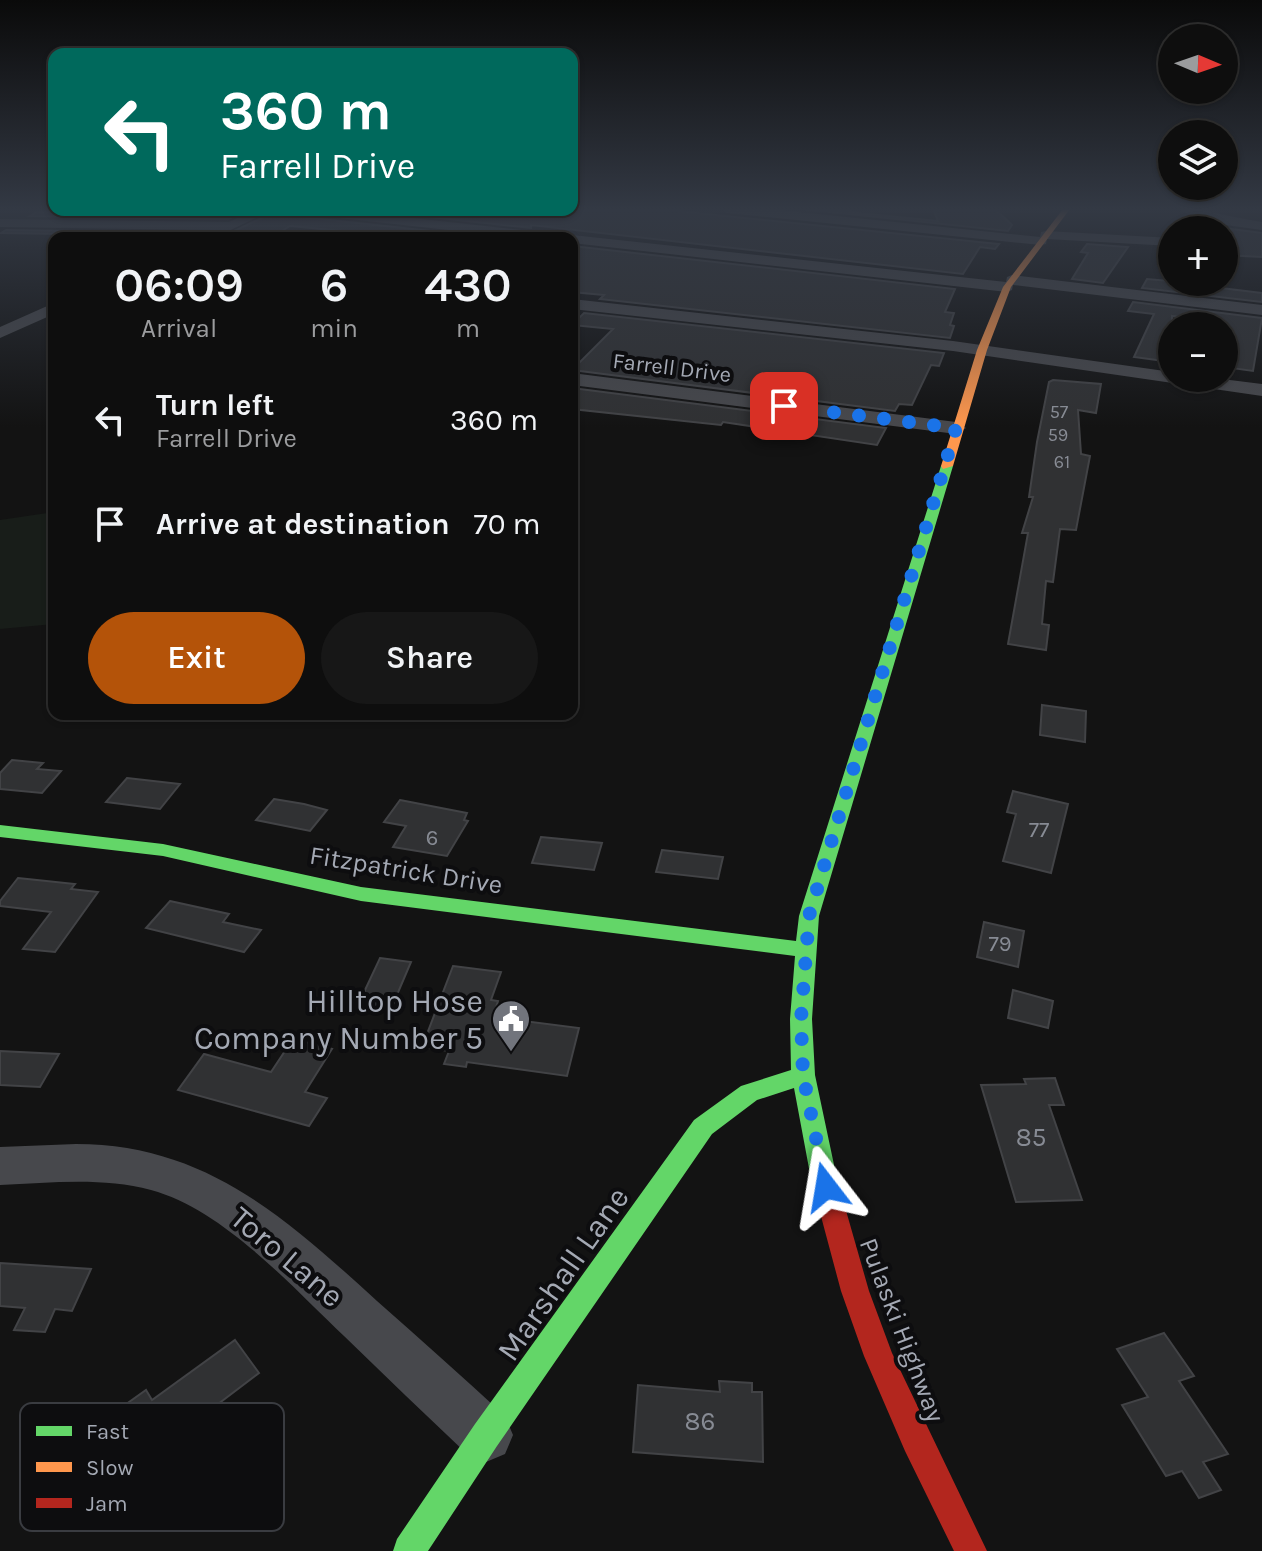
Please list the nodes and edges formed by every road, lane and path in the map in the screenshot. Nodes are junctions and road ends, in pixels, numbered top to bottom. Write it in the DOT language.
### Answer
graph roads {
  1 [pos="984,281"];
  2 [pos="1012,281"];
  3 [pos="1010,284"];
  4 [pos="578,305"];
  5 [pos="15,309"];
  6 [pos="1262,310"];
  7 [pos="48,311"];
  8 [pos="48,312"];
  9 [pos="0,333"];
  10 [pos="982,350"];
  11 [pos="1158,376"];
  12 [pos="578,380"];
  13 [pos="1238,387"];
  14 [pos="1262,390"];
  15 [pos="956,428"];
  16 [pos="0,831"];
  17 [pos="806,950"];
  18 [pos="803,1075"];
  19 [pos="0,1166"];
  20 [pos="486,1435"];
  21 [pos="409,1551"];
  22 [pos="971,1551"];
  1 -- 3 [label="street"];
  2 -- 3 [label="main road, Pulaski Highway"];
  3 -- 6 [label="street"];
  3 -- 10 [label="main road, Pulaski Highway"];
  4 -- 10 [label="street"];
  5 -- 7 [label="street"];
  8 -- 9 [label="street"];
  10 -- 11 [label="street"];
  10 -- 15 [label="main road, Pulaski Highway"];
  12 -- 15 [label="street, Farrell Drive"];
  13 -- 14 [label="street"];
  15 -- 17 [label="main road, Pulaski Highway"];
  16 -- 17 [label="main road, Fitzpatrick Drive"];
  17 -- 18 [label="main road, Pulaski Highway"];
  18 -- 20 [label="main road, Marshall Lane"];
  18 -- 22 [label="main road, Pulaski Highway"];
  19 -- 20 [label="street, Toro Lane"];
  20 -- 21 [label="main road, Marshall Lane"];
}
